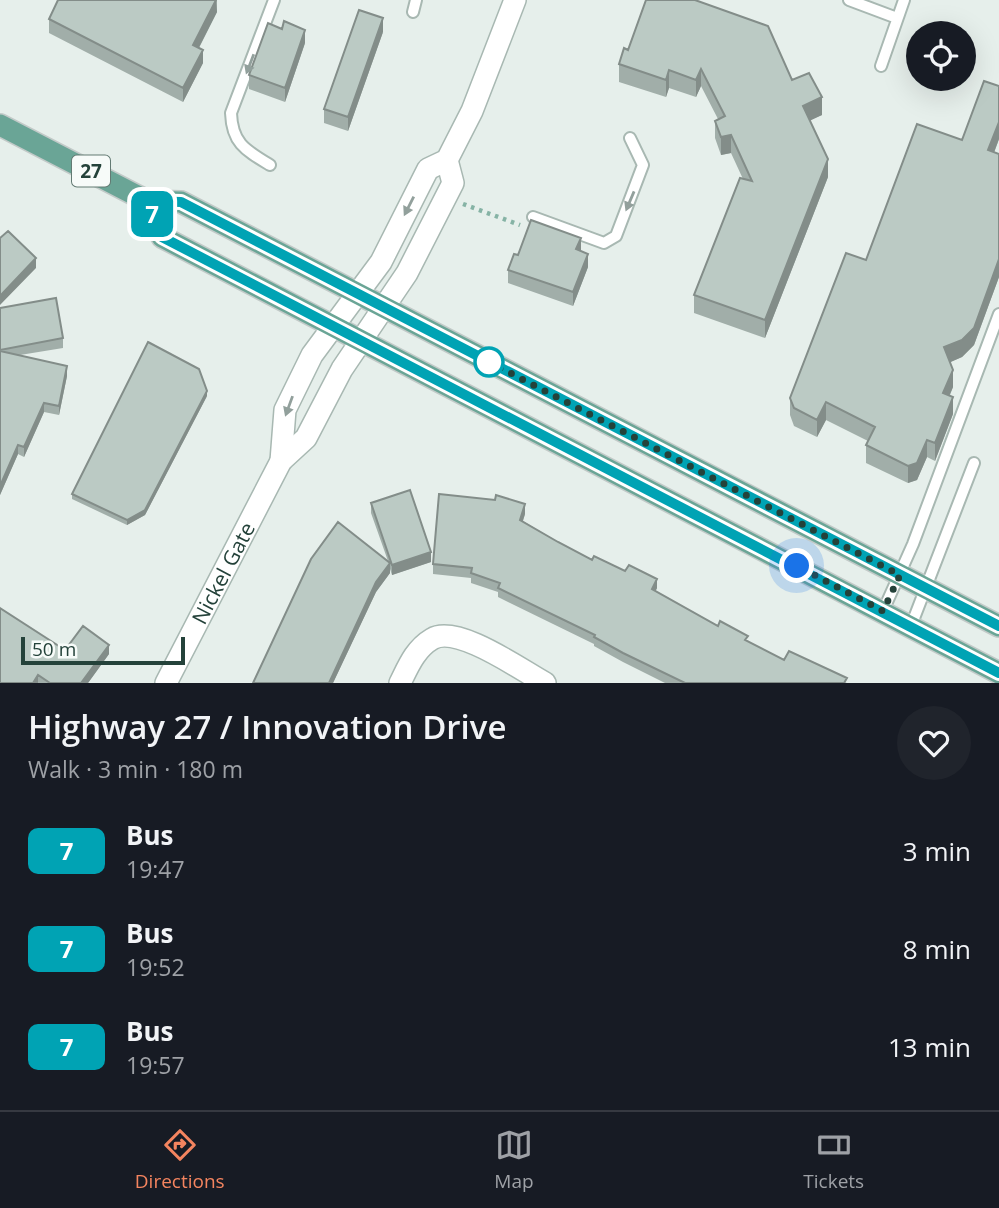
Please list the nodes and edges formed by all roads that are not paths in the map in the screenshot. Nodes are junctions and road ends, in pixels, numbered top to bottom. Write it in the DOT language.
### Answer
graph roads {
  1 [pos="274,0"];
  2 [pos="416,0"];
  3 [pos="515,0"];
  4 [pos="849,0"];
  5 [pos="904,0"];
  6 [pos="413,12"];
  7 [pos="897,18"];
  8 [pos="881,66"];
  9 [pos="0,125"];
  10 [pos="630,138"];
  11 [pos="447,160"];
  12 [pos="270,165"];
  13 [pos="147,201"];
  14 [pos="533,217"];
  15 [pos="358,293"];
  16 [pos="384,307"];
  17 [pos="999,314"];
  18 [pos="334,326"];
  19 [pos="361,340"];
  20 [pos="281,461"];
  21 [pos="974,463"];
  22 [pos="900,575"];
  23 [pos="927,590"];
  24 [pos="883,611"];
  25 [pos="911,626"];
  26 [pos="999,626"];
  27 [pos="999,673"];
  28 [pos="166,683"];
  29 [pos="400,683"];
  30 [pos="545,683"];
  1 -- 12 [label="lane, one-way"];
  2 -- 6 [label="lane"];
  3 -- 11 [label="street"];
  4 -- 7 [label="lane"];
  5 -- 7 [label="lane"];
  7 -- 8 [label="lane"];
  9 -- 13 [label="main road, 27"];
  10 -- 14 [label="lane, one-way"];
  11 -- 15 [label="street, Nickel Gate, one-way"];
  11 -- 16 [label="street, Nickel Gate"];
  13 -- 15 [label="main road, 27"];
  13 -- 18 [label="main road"];
  15 -- 16 [label="main road, 27"];
  15 -- 18 [label="street, Nickel Gate"];
  16 -- 19 [label="street, Nickel Gate"];
  16 -- 22 [label="main road, 27"];
  17 -- 22 [label="lane"];
  18 -- 19 [label="main road"];
  18 -- 20 [label="street, Nickel Gate, one-way"];
  19 -- 20 [label="street, Nickel Gate"];
  19 -- 24 [label="main road"];
  20 -- 28 [label="street, Nickel Gate"];
  21 -- 23 [label="lane"];
  22 -- 23 [label="main road, 27"];
  22 -- 24 [label="lane"];
  23 -- 25 [label="lane"];
  23 -- 26 [label="main road, 27"];
  24 -- 25 [label="main road"];
  25 -- 27 [label="main road"];
  29 -- 30 [label="street"];
}
